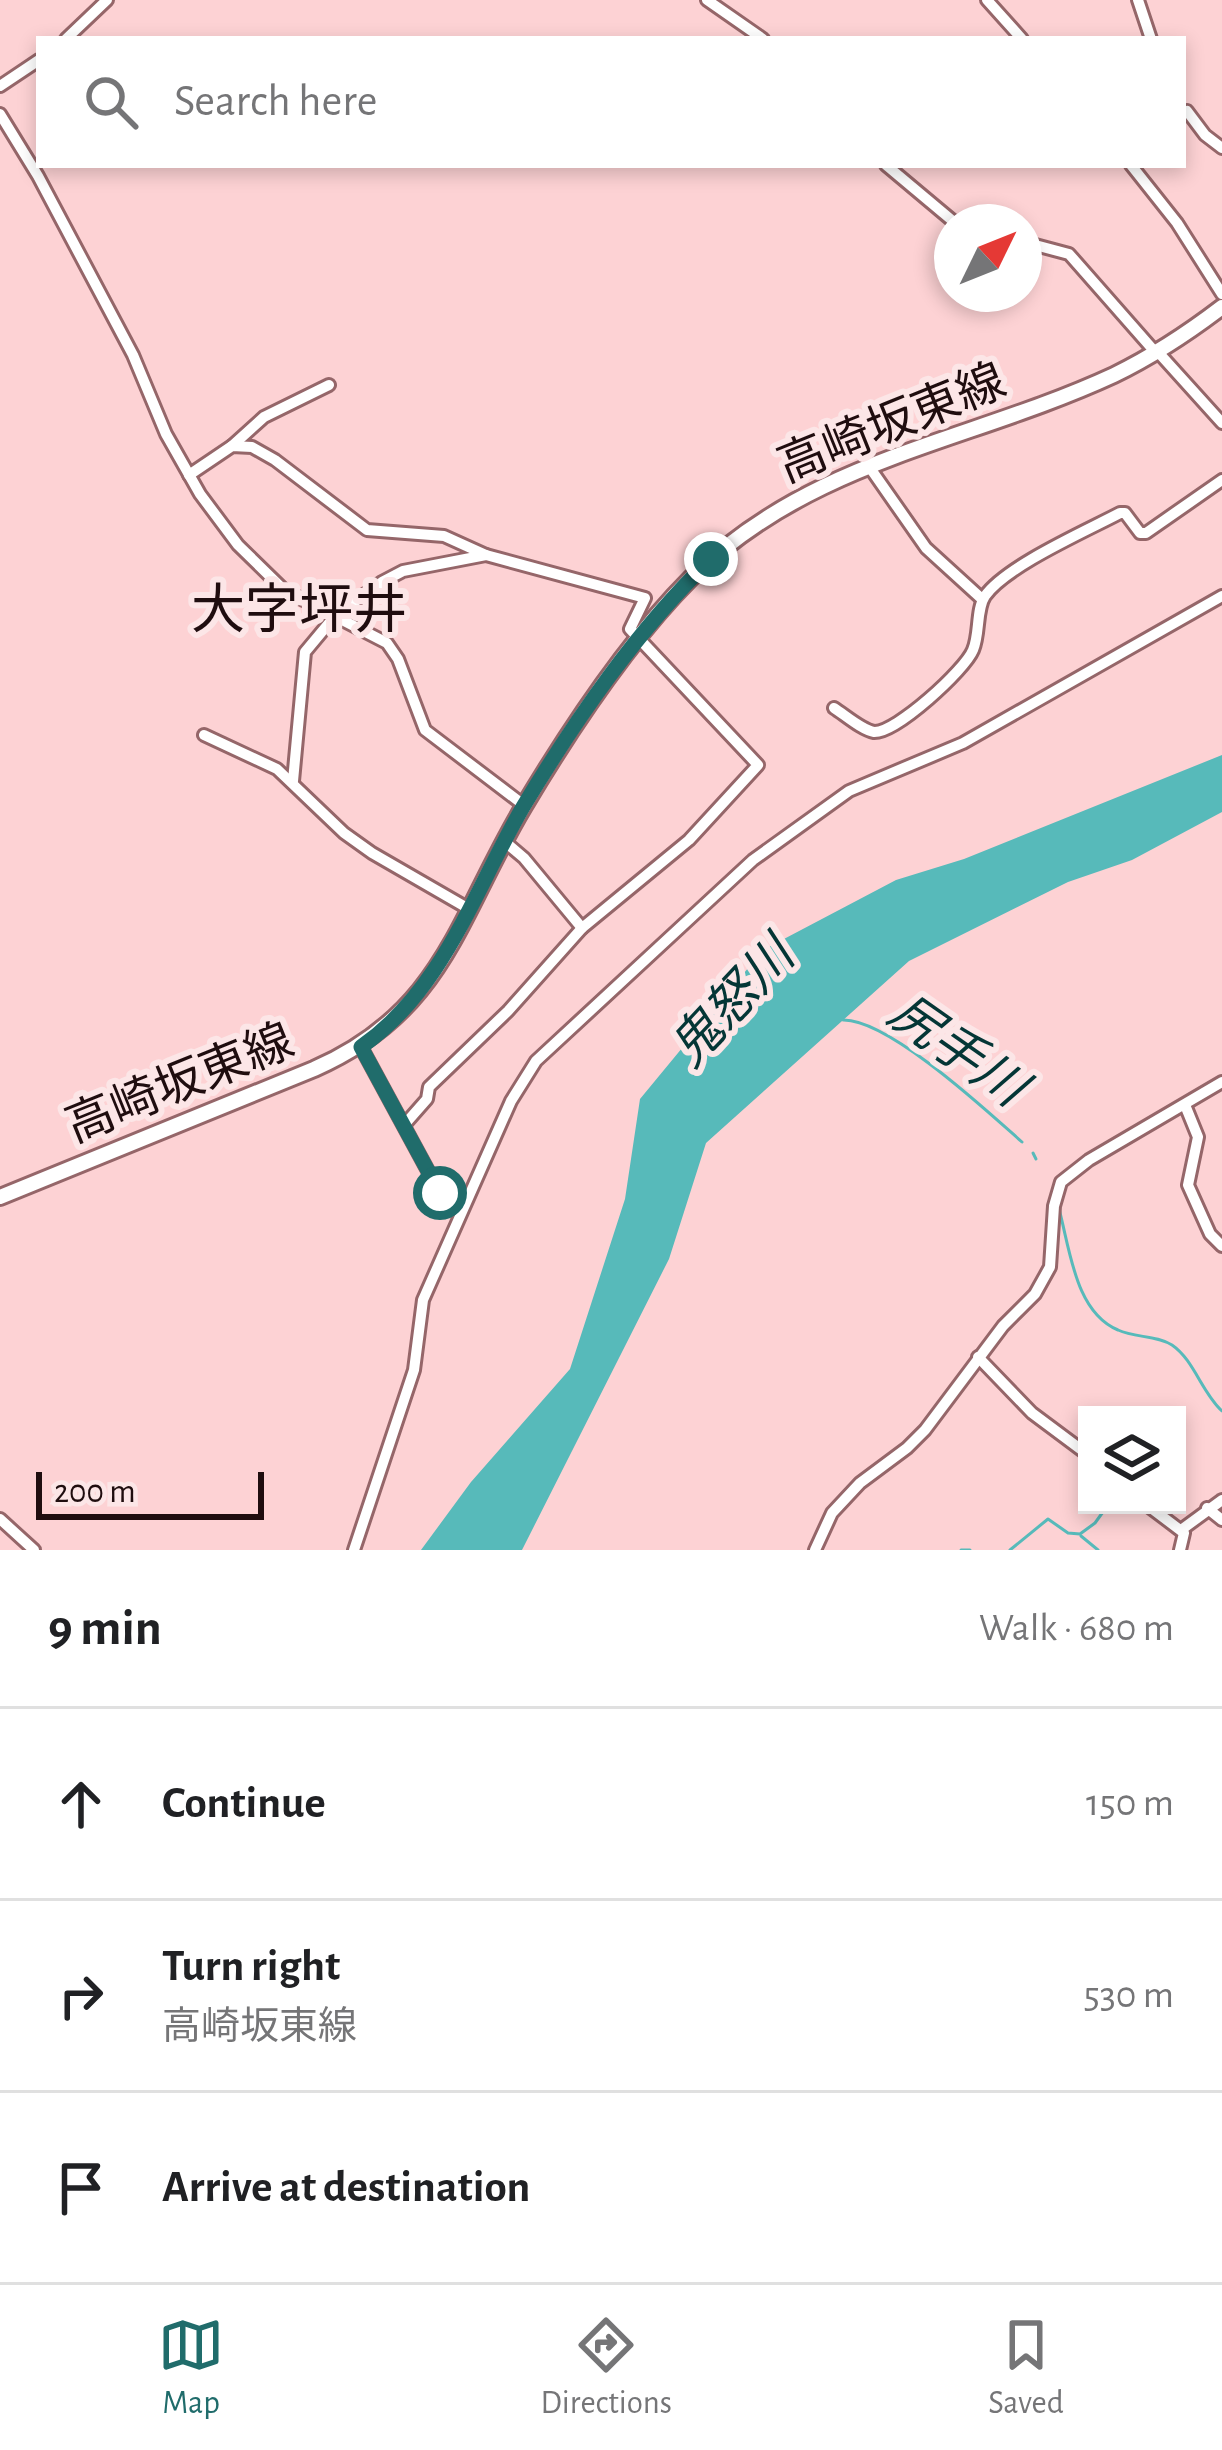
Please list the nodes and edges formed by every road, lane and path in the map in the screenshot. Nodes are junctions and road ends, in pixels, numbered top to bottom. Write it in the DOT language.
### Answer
graph roads {
  1 [pos="107,0"];
  2 [pos="706,0"];
  3 [pos="987,0"];
  4 [pos="1138,0"];
  5 [pos="69,36"];
  6 [pos="760,36"];
  7 [pos="1019,36"];
  8 [pos="1150,36"];
  9 [pos="36,62"];
  10 [pos="0,86"];
  11 [pos="1186,112"];
  12 [pos="0,114"];
  13 [pos="1222,148"];
  14 [pos="890,168"];
  15 [pos="1133,168"];
  16 [pos="934,205"];
  17 [pos="1042,247"];
  18 [pos="1222,294"];
  19 [pos="1222,307"];
  20 [pos="1157,352"];
  21 [pos="329,385"];
  22 [pos="1222,423"];
  23 [pos="232,446"];
  24 [pos="868,465"];
  25 [pos="190,475"];
  26 [pos="1222,480"];
  27 [pos="486,555"];
  28 [pos="1222,596"];
  29 [pos="982,599"];
  30 [pos="335,616"];
  31 [pos="640,640"];
  32 [pos="834,708"];
  33 [pos="204,735"];
  34 [pos="293,781"];
  35 [pos="524,806"];
  36 [pos="504,841"];
  37 [pos="469,909"];
  38 [pos="582,928"];
  39 [pos="361,1047"];
  40 [pos="1222,1082"];
  41 [pos="1185,1105"];
  42 [pos="405,1124"];
  43 [pos="440,1193"];
  44 [pos="0,1197"];
  45 [pos="1222,1246"];
  46 [pos="978,1357"];
  47 [pos="1078,1447"];
  48 [pos="1222,1500"];
  49 [pos="1207,1508"];
  50 [pos="1159,1514"];
  51 [pos="0,1519"];
  52 [pos="1222,1520"];
  53 [pos="1181,1530"];
  54 [pos="817,1549"];
  55 [pos="34,1550"];
  56 [pos="354,1550"];
  57 [pos="1180,1550"];
  1 -- 5 [label="street"];
  2 -- 6 [label="street"];
  3 -- 7 [label="street"];
  4 -- 8 [label="street"];
  9 -- 10 [label="street"];
  11 -- 13 [label="street"];
  12 -- 25 [label="street"];
  14 -- 16 [label="street"];
  15 -- 18 [label="street"];
  17 -- 20 [label="street"];
  19 -- 20 [label="main road, 高崎坂東線"];
  20 -- 22 [label="street"];
  20 -- 24 [label="main road, 高崎坂東線"];
  21 -- 23 [label="street"];
  23 -- 25 [label="street"];
  23 -- 27 [label="street"];
  24 -- 29 [label="street"];
  24 -- 31 [label="main road, 高崎坂東線"];
  25 -- 30 [label="street"];
  26 -- 29 [label="street"];
  27 -- 30 [label="street"];
  27 -- 31 [label="street"];
  28 -- 56 [label="street"];
  29 -- 32 [label="street"];
  30 -- 34 [label="street"];
  30 -- 35 [label="street"];
  31 -- 35 [label="main road, 高崎坂東線"];
  31 -- 38 [label="street"];
  33 -- 34 [label="street"];
  34 -- 37 [label="street"];
  35 -- 36 [label="main road, 高崎坂東線"];
  36 -- 37 [label="main road, 高崎坂東線"];
  36 -- 38 [label="street"];
  37 -- 39 [label="main road, 高崎坂東線"];
  38 -- 42 [label="street"];
  39 -- 42 [label="street"];
  39 -- 44 [label="main road, 高崎坂東線"];
  40 -- 41 [label="street"];
  41 -- 45 [label="street"];
  41 -- 46 [label="street"];
  42 -- 43 [label="street"];
  46 -- 47 [label="street"];
  46 -- 54 [label="street"];
  48 -- 49 [label="street"];
  49 -- 52 [label="street"];
  49 -- 53 [label="street"];
  50 -- 53 [label="street"];
  51 -- 55 [label="street"];
  53 -- 57 [label="street"];
}
